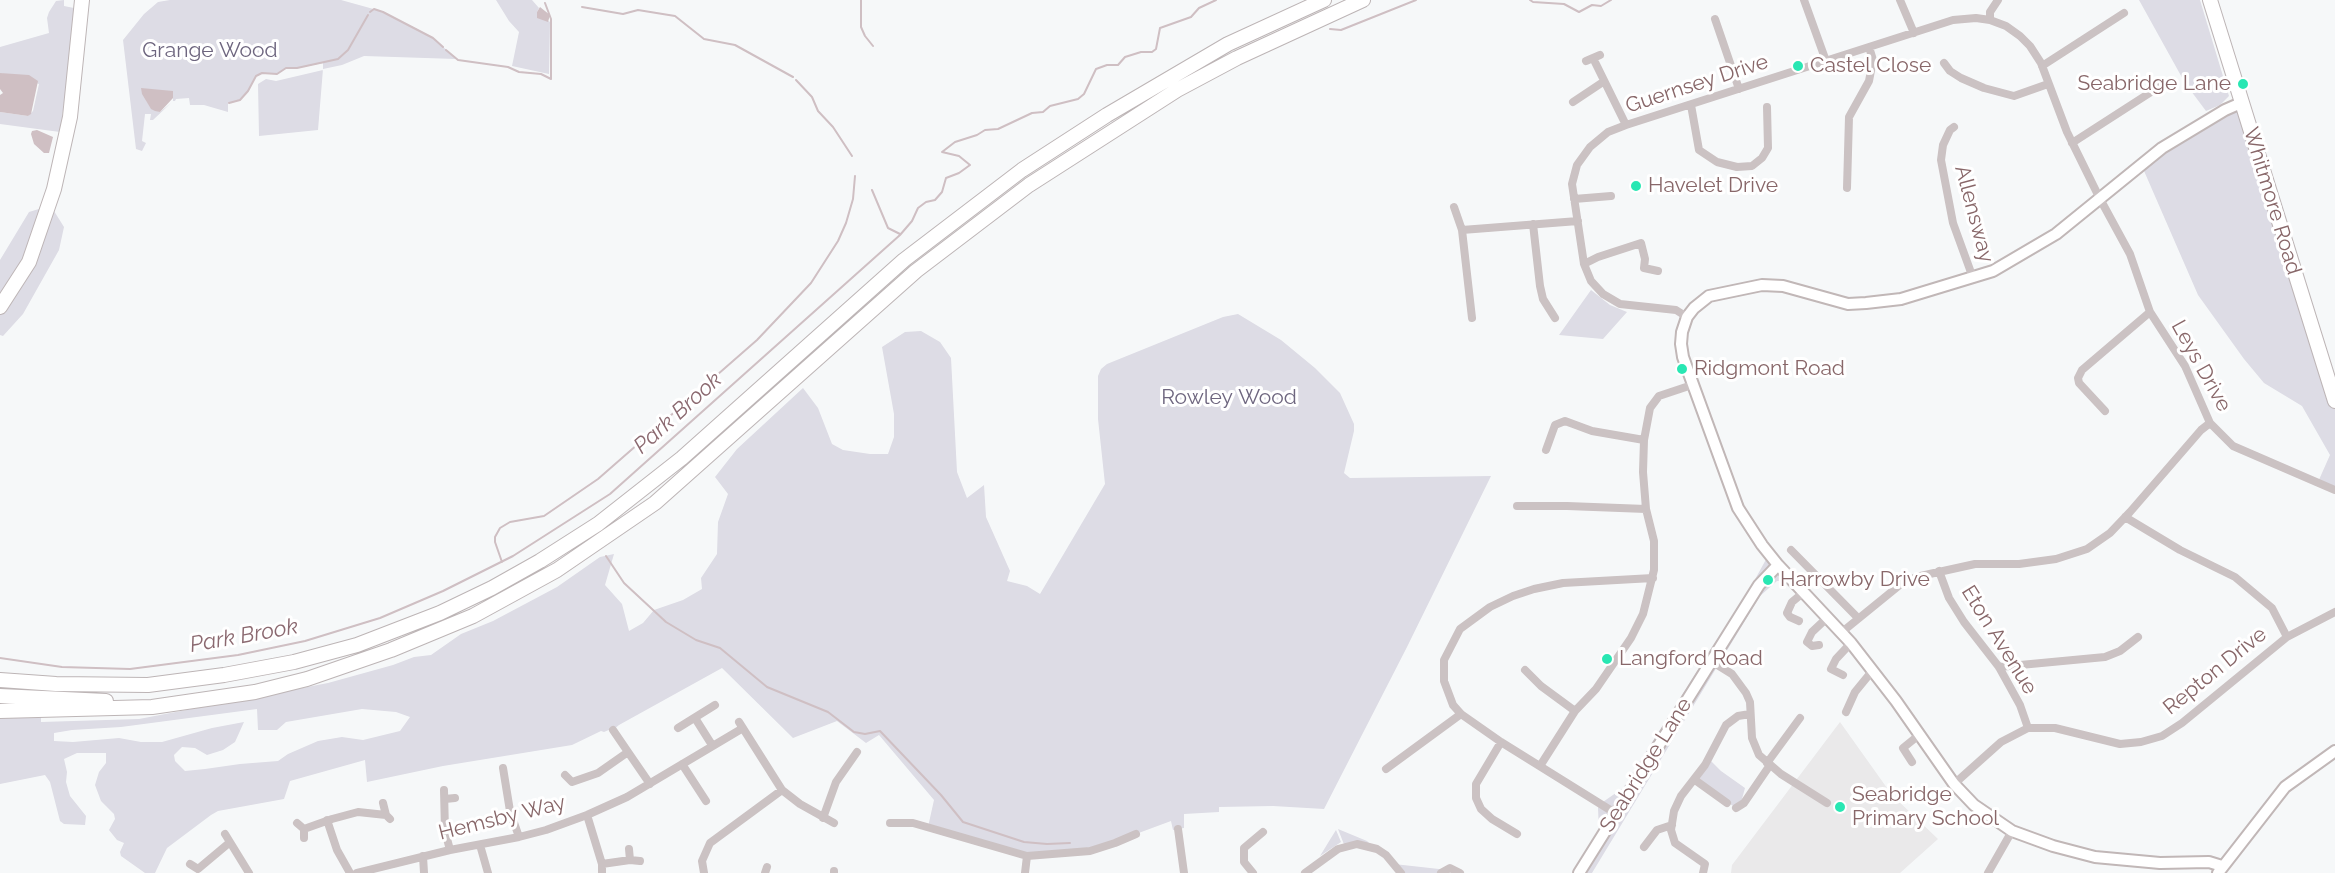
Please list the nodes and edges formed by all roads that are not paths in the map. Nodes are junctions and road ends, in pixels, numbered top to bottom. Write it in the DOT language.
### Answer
graph roads {
  1 [pos="82,0"];
  2 [pos="1324,0"];
  3 [pos="1363,0"];
  4 [pos="1804,0"];
  5 [pos="1900,0"];
  6 [pos="1998,0"];
  7 [pos="2210,0"];
  8 [pos="2124,14"];
  9 [pos="1715,19"];
  10 [pos="1990,20"];
  11 [pos="1914,33"];
  12 [pos="1869,47"];
  13 [pos="1593,58"];
  14 [pos="1826,61"];
  15 [pos="1944,63"];
  16 [pos="2042,66"];
  17 [pos="1603,82"];
  18 [pos="2048,84"];
  19 [pos="2162,85"];
  20 [pos="1739,89"];
  21 [pos="1573,102"];
  22 [pos="2241,103"];
  23 [pos="1690,105"];
  24 [pos="1767,107"];
  25 [pos="1626,125"];
  26 [pos="1954,127"];
  27 [pos="2073,143"];
  28 [pos="1847,188"];
  29 [pos="1611,196"];
  30 [pos="2099,197"];
  31 [pos="1574,199"];
  32 [pos="1454,207"];
  33 [pos="1578,221"];
  34 [pos="1533,224"];
  35 [pos="1462,230"];
  36 [pos="1584,264"];
  37 [pos="1658,271"];
  38 [pos="1973,278"];
  39 [pos="0,307"];
  40 [pos="2150,312"];
  41 [pos="1687,317"];
  42 [pos="1472,318"];
  43 [pos="1555,318"];
  44 [pos="1692,385"];
  45 [pos="2335,401"];
  46 [pos="2105,411"];
  47 [pos="2210,423"];
  48 [pos="1644,440"];
  49 [pos="1546,450"];
  50 [pos="2335,490"];
  51 [pos="1517,506"];
  52 [pos="1646,509"];
  53 [pos="2126,517"];
  54 [pos="1791,550"];
  55 [pos="1778,565"];
  56 [pos="1939,571"];
  57 [pos="1653,578"];
  58 [pos="1804,592"];
  59 [pos="2335,612"];
  60 [pos="1828,616"];
  61 [pos="1858,618"];
  62 [pos="1798,621"];
  63 [pos="1842,632"];
  64 [pos="2287,637"];
  65 [pos="2138,638"];
  66 [pos="1851,643"];
  67 [pos="1819,645"];
  68 [pos="362,659"];
  69 [pos="1711,661"];
  70 [pos="2000,667"];
  71 [pos="1525,670"];
  72 [pos="1873,670"];
  73 [pos="0,672"];
  74 [pos="224,675"];
  75 [pos="1843,675"];
  76 [pos="0,680"];
  77 [pos="0,696"];
  78 [pos="716,705"];
  79 [pos="0,711"];
  80 [pos="1575,711"];
  81 [pos="1846,712"];
  82 [pos="1461,714"];
  83 [pos="1750,714"];
  84 [pos="695,718"];
  85 [pos="1800,718"];
  86 [pos="678,728"];
  87 [pos="2028,729"];
  88 [pos="613,730"];
  89 [pos="1919,735"];
  90 [pos="1501,742"];
  91 [pos="712,745"];
  92 [pos="2335,751"];
  93 [pos="628,752"];
  94 [pos="857,752"];
  95 [pos="1912,762"];
  96 [pos="682,764"];
  97 [pos="1768,764"];
  98 [pos="1540,766"];
  99 [pos="503,768"];
  100 [pos="1386,769"];
  101 [pos="565,775"];
  102 [pos="1695,780"];
  103 [pos="650,784"];
  104 [pos="1954,784"];
  105 [pos="444,790"];
  106 [pos="782,790"];
  107 [pos="455,798"];
  108 [pos="445,799"];
  109 [pos="706,801"];
  110 [pos="1727,802"];
  111 [pos="383,803"];
  112 [pos="1827,803"];
  113 [pos="1736,808"];
  114 [pos="1615,813"];
  115 [pos="587,815"];
  116 [pos="823,818"];
  117 [pos="327,820"];
  118 [pos="297,823"];
  119 [pos="834,823"];
  120 [pos="890,823"];
  121 [pos="1671,825"];
  122 [pos="1178,829"];
  123 [pos="2012,831"];
  124 [pos="1263,832"];
  125 [pos="225,834"];
  126 [pos="1136,834"];
  127 [pos="1517,834"];
  128 [pos="519,837"];
  129 [pos="229,843"];
  130 [pos="480,844"];
  131 [pos="1644,847"];
  132 [pos="629,849"];
  133 [pos="450,850"];
  134 [pos="1026,855"];
  135 [pos="423,856"];
  136 [pos="630,860"];
  137 [pos="639,861"];
  138 [pos="190,864"];
  139 [pos="602,864"];
  140 [pos="2220,869"];
  141 [pos="200,871"];
  142 [pos="249,873"];
  143 [pos="350,873"];
  144 [pos="357,873"];
  145 [pos="424,873"];
  146 [pos="488,873"];
  147 [pos="602,873"];
  148 [pos="704,873"];
  149 [pos="1024,873"];
  150 [pos="1184,873"];
  151 [pos="1253,873"];
  152 [pos="1305,873"];
  153 [pos="1401,873"];
  154 [pos="1441,873"];
  155 [pos="1460,873"];
  156 [pos="1579,873"];
  157 [pos="1703,873"];
  158 [pos="1988,873"];
  1 -- 39 [label="highway"];
  2 -- 74 [label="highway"];
  3 -- 68 [label="highway"];
  4 -- 14 [label="street"];
  5 -- 11 [label="street"];
  6 -- 10 [label="street"];
  7 -- 22 [label="highway, Whitmore Road"];
  8 -- 16 [label="street"];
  9 -- 20 [label="street"];
  10 -- 11 [label="street, Guernsey Drive"];
  10 -- 16 [label="street, Guernsey Drive"];
  11 -- 12 [label="street, Guernsey Drive"];
  12 -- 14 [label="street, Guernsey Drive"];
  12 -- 28 [label="street"];
  13 -- 17 [label="street"];
  14 -- 20 [label="street, Guernsey Drive"];
  15 -- 18 [label="street"];
  16 -- 18 [label="street, Guernsey Drive"];
  17 -- 21 [label="street"];
  17 -- 25 [label="street"];
  18 -- 27 [label="street, Guernsey Drive"];
  19 -- 27 [label="street"];
  20 -- 23 [label="street, Guernsey Drive"];
  22 -- 30 [label="street"];
  22 -- 45 [label="highway, Whitmore Road"];
  23 -- 24 [label="street"];
  23 -- 25 [label="street, Guernsey Drive"];
  25 -- 31 [label="street, Guernsey Drive"];
  26 -- 38 [label="street, Allensway"];
  27 -- 30 [label="street, Guernsey Drive"];
  29 -- 31 [label="street"];
  30 -- 38 [label="street"];
  30 -- 40 [label="street, Leys Drive"];
  31 -- 33 [label="street, Guernsey Drive"];
  32 -- 35 [label="street"];
  33 -- 34 [label="street"];
  33 -- 36 [label="street, Guernsey Drive"];
  34 -- 35 [label="street"];
  34 -- 43 [label="street"];
  35 -- 42 [label="street"];
  36 -- 37 [label="street"];
  36 -- 41 [label="street, Guernsey Drive"];
  38 -- 41 [label="street"];
  40 -- 46 [label="street"];
  40 -- 47 [label="street, Leys Drive"];
  41 -- 44 [label="street"];
  44 -- 48 [label="street"];
  44 -- 55 [label="street"];
  47 -- 50 [label="street, Leys Drive"];
  47 -- 53 [label="street"];
  48 -- 49 [label="street"];
  48 -- 52 [label="street"];
  51 -- 52 [label="street"];
  52 -- 57 [label="street"];
  53 -- 56 [label="street"];
  53 -- 64 [label="street"];
  54 -- 61 [label="street"];
  55 -- 58 [label="street"];
  55 -- 69 [label="street, Seabridge Lane"];
  56 -- 61 [label="street"];
  56 -- 70 [label="street, Eton Avenue"];
  57 -- 80 [label="street"];
  57 -- 82 [label="street"];
  58 -- 60 [label="street"];
  58 -- 62 [label="street"];
  59 -- 64 [label="street, Repton Drive"];
  60 -- 63 [label="street"];
  60 -- 67 [label="street"];
  61 -- 63 [label="street"];
  63 -- 66 [label="street"];
  64 -- 87 [label="street, Repton Drive"];
  65 -- 70 [label="street"];
  66 -- 72 [label="street"];
  66 -- 75 [label="street"];
  68 -- 77 [label="highway"];
  68 -- 79 [label="highway"];
  69 -- 83 [label="street"];
  69 -- 114 [label="street, Seabridge Lane"];
  70 -- 87 [label="street, Eton Avenue"];
  71 -- 80 [label="street"];
  72 -- 81 [label="street"];
  72 -- 89 [label="street"];
  73 -- 74 [label="highway"];
  74 -- 76 [label="highway"];
  78 -- 84 [label="street"];
  80 -- 98 [label="street"];
  82 -- 90 [label="street"];
  82 -- 100 [label="street"];
  83 -- 97 [label="street"];
  83 -- 102 [label="street"];
  84 -- 86 [label="street"];
  84 -- 91 [label="street"];
  85 -- 97 [label="street"];
  87 -- 104 [label="street, Repton Drive"];
  88 -- 93 [label="street"];
  89 -- 95 [label="street"];
  89 -- 104 [label="street"];
  90 -- 98 [label="street"];
  90 -- 127 [label="street"];
  91 -- 96 [label="street, Hemsby Way"];
  91 -- 106 [label="street, Hemsby Way"];
  92 -- 140 [label="street"];
  93 -- 101 [label="street"];
  93 -- 103 [label="street"];
  94 -- 116 [label="street"];
  96 -- 103 [label="street, Hemsby Way"];
  96 -- 109 [label="street"];
  97 -- 112 [label="street"];
  97 -- 113 [label="street"];
  98 -- 114 [label="street"];
  99 -- 128 [label="street"];
  102 -- 110 [label="street"];
  102 -- 121 [label="street"];
  103 -- 115 [label="street, Hemsby Way"];
  104 -- 123 [label="street"];
  105 -- 108 [label="street"];
  106 -- 116 [label="street"];
  106 -- 148 [label="street"];
  107 -- 108 [label="street"];
  108 -- 133 [label="street"];
  111 -- 117 [label="street"];
  114 -- 156 [label="street, Seabridge Lane"];
  115 -- 128 [label="street, Hemsby Way"];
  115 -- 139 [label="street"];
  116 -- 119 [label="street"];
  117 -- 118 [label="street"];
  117 -- 143 [label="street"];
  120 -- 134 [label="street"];
  121 -- 131 [label="street"];
  121 -- 157 [label="street"];
  122 -- 150 [label="street"];
  123 -- 140 [label="street"];
  123 -- 158 [label="street"];
  124 -- 151 [label="street"];
  125 -- 129 [label="street"];
  126 -- 134 [label="street"];
  128 -- 130 [label="street, Hemsby Way"];
  129 -- 141 [label="street"];
  129 -- 142 [label="street"];
  130 -- 133 [label="street, Hemsby Way"];
  130 -- 146 [label="street"];
  132 -- 136 [label="street"];
  133 -- 135 [label="street, Hemsby Way"];
  134 -- 149 [label="street"];
  135 -- 144 [label="street, Hemsby Way"];
  135 -- 145 [label="street"];
  136 -- 137 [label="street"];
  136 -- 139 [label="street"];
  138 -- 141 [label="street"];
  139 -- 147 [label="street"];
  152 -- 153 [label="street"];
  154 -- 155 [label="street"];
}
